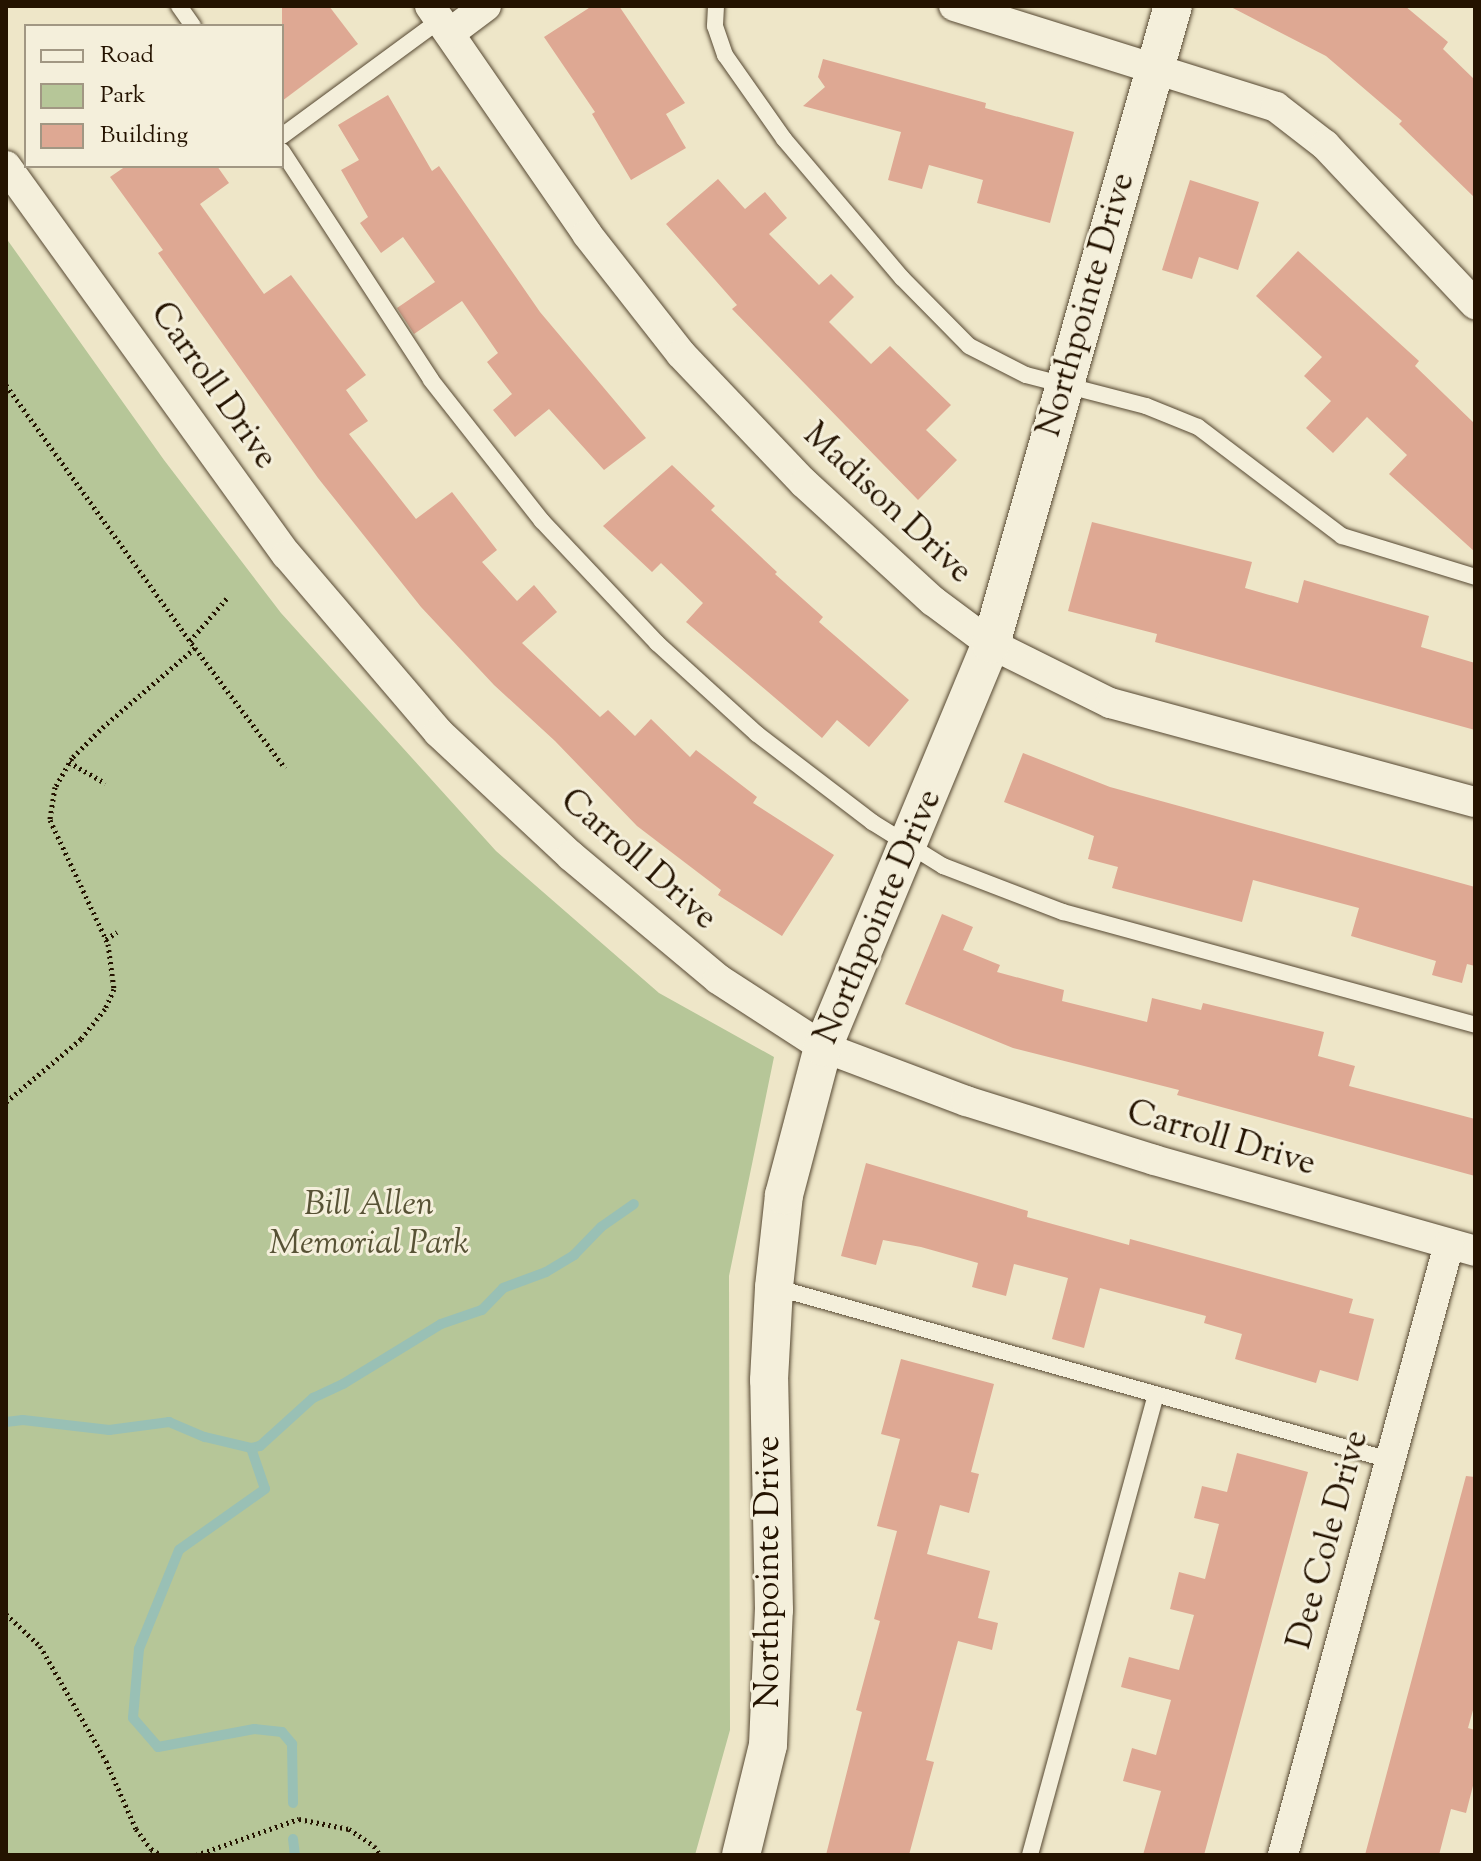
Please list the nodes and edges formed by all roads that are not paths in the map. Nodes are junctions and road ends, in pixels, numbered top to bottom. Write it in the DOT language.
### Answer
graph roads {
  1 [pos="179,6"];
  2 [pos="486,6"];
  3 [pos="716,6"];
  4 [pos="954,6"];
  5 [pos="1173,6"];
  6 [pos="440,20"];
  7 [pos="192,24"];
  8 [pos="1155,67"];
  9 [pos="284,135"];
  10 [pos="284,154"];
  11 [pos="6,166"];
  12 [pos="1475,304"];
  13 [pos="1063,387"];
  14 [pos="1475,577"];
  15 [pos="991,644"];
  16 [pos="1475,802"];
  17 [pos="910,845"];
  18 [pos="1475,1025"];
  19 [pos="823,1047"];
  20 [pos="1462,1248"];
  21 [pos="774,1287"];
  22 [pos="1156,1395"];
  23 [pos="1390,1460"];
  24 [pos="741,1855"];
  25 [pos="1030,1855"];
  26 [pos="1283,1855"];
  1 -- 7 [label="lane"];
  2 -- 6 [label="street"];
  3 -- 13 [label="lane"];
  4 -- 8 [label="street"];
  5 -- 8 [label="street, Northpointe Drive"];
  6 -- 9 [label="lane"];
  6 -- 15 [label="street, Madison Drive"];
  8 -- 12 [label="street"];
  8 -- 13 [label="street, Northpointe Drive"];
  10 -- 17 [label="lane"];
  11 -- 19 [label="street, Carroll Drive"];
  13 -- 14 [label="lane"];
  13 -- 15 [label="street, Northpointe Drive"];
  15 -- 16 [label="street, Madison Drive"];
  15 -- 17 [label="street, Northpointe Drive"];
  17 -- 18 [label="lane"];
  17 -- 19 [label="street, Northpointe Drive"];
  19 -- 20 [label="street, Carroll Drive"];
  19 -- 21 [label="street, Northpointe Drive"];
  20 -- 23 [label="street, Dee Cole Drive"];
  21 -- 22 [label="lane"];
  21 -- 24 [label="street, Northpointe Drive"];
  22 -- 23 [label="lane"];
  22 -- 25 [label="lane"];
  23 -- 26 [label="street, Dee Cole Drive"];
}
